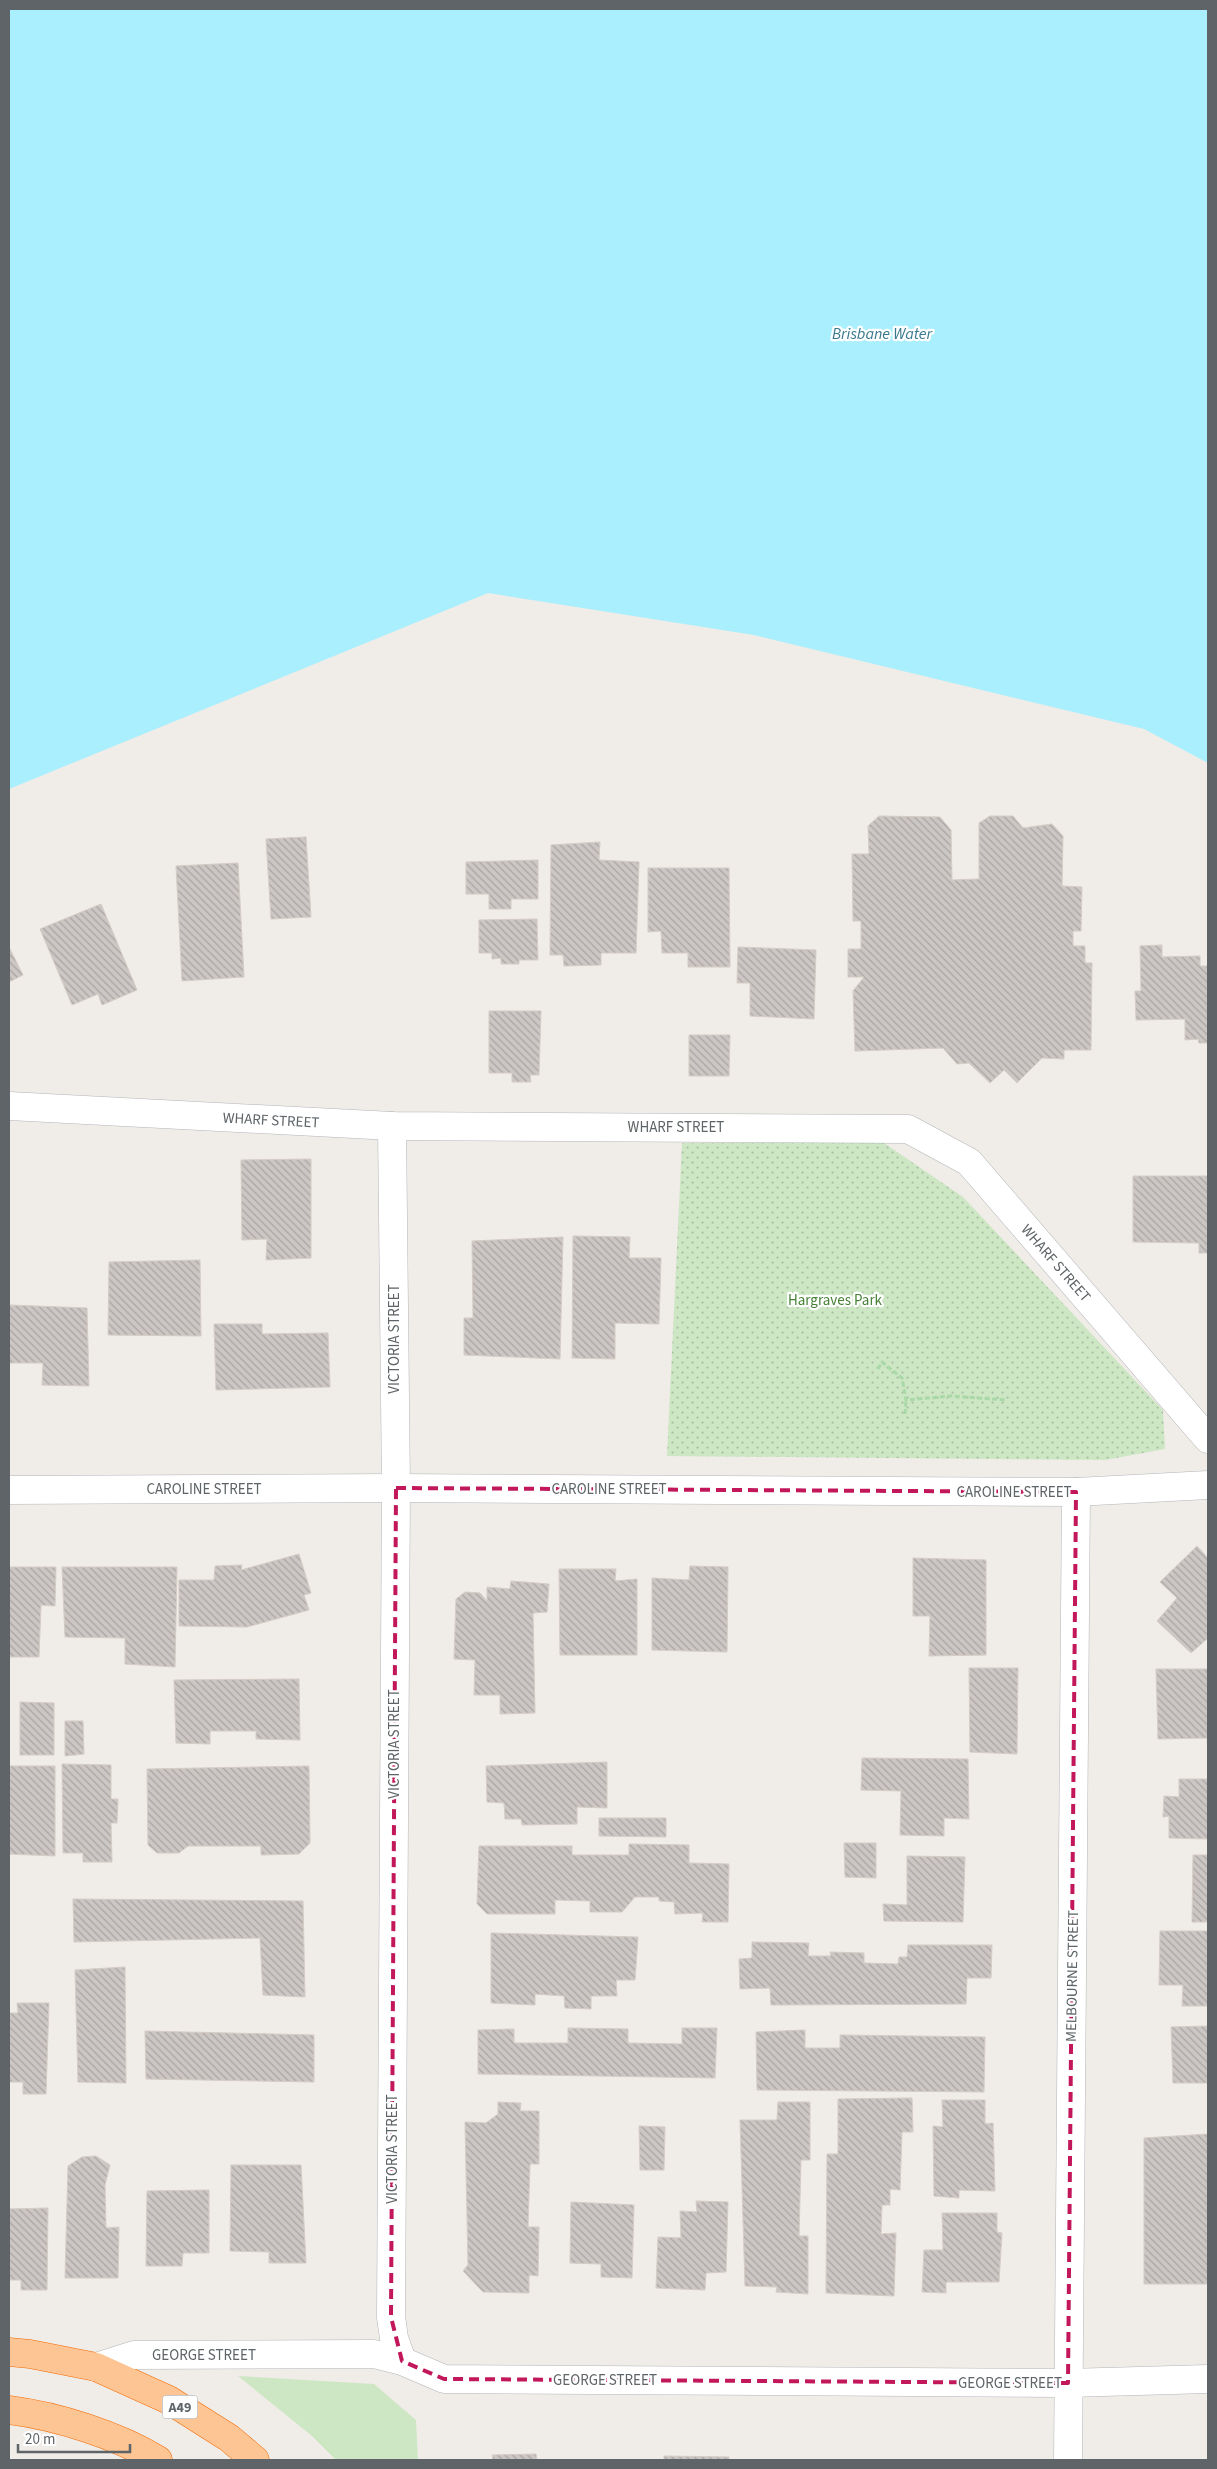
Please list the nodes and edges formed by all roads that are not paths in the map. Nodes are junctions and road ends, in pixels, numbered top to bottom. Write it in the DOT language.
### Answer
graph roads {
  1 [pos="9,1106"];
  2 [pos="392,1126"];
  3 [pos="1208,1438"];
  4 [pos="1208,1485"];
  5 [pos="396,1488"];
  6 [pos="9,1490"];
  7 [pos="1076,1492"];
  8 [pos="9,2352"];
  9 [pos="402,2361"];
  10 [pos="96,2367"];
  11 [pos="1208,2379"];
  12 [pos="1068,2383"];
  13 [pos="9,2410"];
  14 [pos="158,2460"];
  15 [pos="255,2460"];
  16 [pos="1068,2460"];
  1 -- 2 [label="street, WHARF STREET"];
  2 -- 3 [label="street, WHARF STREET"];
  2 -- 5 [label="street, VICTORIA STREET"];
  4 -- 7 [label="street, CAROLINE STREET"];
  5 -- 6 [label="street, CAROLINE STREET"];
  5 -- 7 [label="street, CAROLINE STREET"];
  5 -- 9 [label="street, VICTORIA STREET"];
  7 -- 12 [label="street, MELBOURNE STREET"];
  8 -- 10 [label="highway, GEORGE STREET / A49"];
  9 -- 10 [label="street, GEORGE STREET"];
  9 -- 12 [label="street, GEORGE STREET"];
  10 -- 15 [label="highway, A49"];
  11 -- 12 [label="street, GEORGE STREET"];
  12 -- 16 [label="street, MELBOURNE STREET"];
  13 -- 14 [label="highway"];
}
